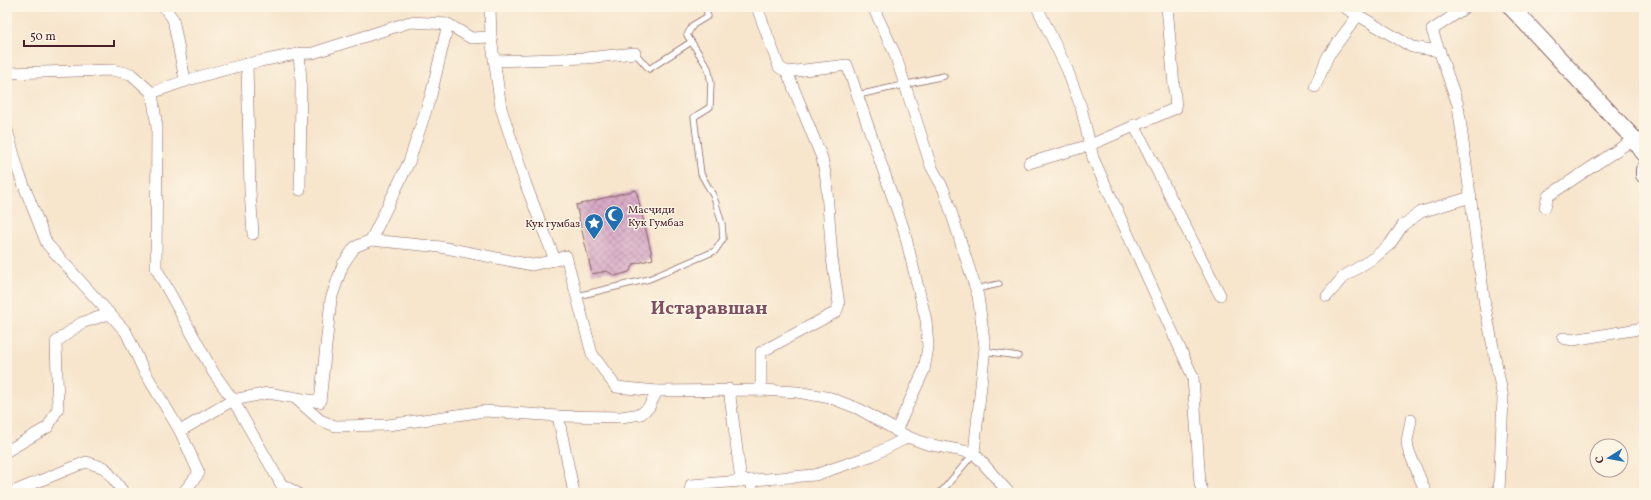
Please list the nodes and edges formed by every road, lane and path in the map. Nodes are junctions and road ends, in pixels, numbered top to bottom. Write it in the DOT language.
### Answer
graph roads {
  1 [pos="164,7"];
  2 [pos="490,7"];
  3 [pos="705,7"];
  4 [pos="757,7"];
  5 [pos="873,7"];
  6 [pos="1037,7"];
  7 [pos="1168,7"];
  8 [pos="1344,7"];
  9 [pos="1466,7"];
  10 [pos="1511,7"];
  11 [pos="1358,15"];
  12 [pos="448,24"];
  13 [pos="491,37"];
  14 [pos="691,42"];
  15 [pos="1440,51"];
  16 [pos="299,53"];
  17 [pos="635,53"];
  18 [pos="495,61"];
  19 [pos="247,64"];
  20 [pos="786,72"];
  21 [pos="7,73"];
  22 [pos="944,76"];
  23 [pos="185,80"];
  24 [pos="904,84"];
  25 [pos="1315,87"];
  26 [pos="152,93"];
  27 [pos="858,95"];
  28 [pos="1134,125"];
  29 [pos="7,130"];
  30 [pos="1634,139"];
  31 [pos="1090,145"];
  32 [pos="1644,153"];
  33 [pos="1029,163"];
  34 [pos="1644,170"];
  35 [pos="1644,175"];
  36 [pos="300,190"];
  37 [pos="1471,197"];
  38 [pos="1545,207"];
  39 [pos="253,234"];
  40 [pos="371,240"];
  41 [pos="555,260"];
  42 [pos="999,284"];
  43 [pos="976,289"];
  44 [pos="1220,295"];
  45 [pos="577,296"];
  46 [pos="1327,296"];
  47 [pos="109,314"];
  48 [pos="1644,328"];
  49 [pos="1563,338"];
  50 [pos="984,351"];
  51 [pos="1018,356"];
  52 [pos="729,389"];
  53 [pos="761,390"];
  54 [pos="657,391"];
  55 [pos="294,397"];
  56 [pos="234,400"];
  57 [pos="558,416"];
  58 [pos="1411,420"];
  59 [pos="180,431"];
  60 [pos="896,431"];
  61 [pos="908,437"];
  62 [pos="7,451"];
  63 [pos="974,453"];
  64 [pos="746,481"];
  65 [pos="10,493"];
  66 [pos="124,493"];
  67 [pos="183,493"];
  68 [pos="296,493"];
  69 [pos="574,493"];
  70 [pos="690,493"];
  71 [pos="754,493"];
  72 [pos="938,493"];
  73 [pos="1009,493"];
  74 [pos="1202,493"];
  75 [pos="1426,493"];
  76 [pos="1492,493"];
  1 -- 23 [label="street"];
  2 -- 13 [label="street"];
  3 -- 14 [label="lane"];
  4 -- 20 [label="street"];
  5 -- 24 [label="street"];
  6 -- 31 [label="street"];
  7 -- 28 [label="street"];
  8 -- 11 [label="street"];
  9 -- 15 [label="street"];
  10 -- 30 [label="main road"];
  11 -- 15 [label="street"];
  11 -- 25 [label="street"];
  12 -- 13 [label="street"];
  12 -- 16 [label="street"];
  12 -- 40 [label="street"];
  13 -- 18 [label="street"];
  14 -- 17 [label="lane"];
  14 -- 45 [label="lane"];
  15 -- 37 [label="street"];
  16 -- 19 [label="street"];
  16 -- 36 [label="street"];
  17 -- 18 [label="street"];
  18 -- 41 [label="street"];
  19 -- 23 [label="street"];
  19 -- 39 [label="street"];
  20 -- 27 [label="street"];
  20 -- 53 [label="street"];
  21 -- 26 [label="street"];
  22 -- 24 [label="lane"];
  23 -- 26 [label="street"];
  24 -- 27 [label="lane"];
  24 -- 43 [label="street"];
  26 -- 56 [label="street"];
  27 -- 60 [label="street"];
  28 -- 31 [label="street"];
  28 -- 44 [label="street"];
  29 -- 47 [label="street"];
  30 -- 32 [label="main road"];
  30 -- 38 [label="street"];
  31 -- 33 [label="street"];
  31 -- 74 [label="street"];
  34 -- 35 [label="main road"];
  37 -- 46 [label="street"];
  37 -- 76 [label="street"];
  40 -- 41 [label="street"];
  40 -- 55 [label="street"];
  41 -- 45 [label="street"];
  42 -- 43 [label="lane"];
  43 -- 50 [label="street"];
  45 -- 54 [label="street"];
  47 -- 59 [label="street"];
  47 -- 62 [label="street"];
  48 -- 49 [label="street"];
  50 -- 51 [label="lane"];
  50 -- 63 [label="street"];
  52 -- 53 [label="street"];
  52 -- 54 [label="street"];
  52 -- 64 [label="street"];
  53 -- 60 [label="street"];
  54 -- 57 [label="street"];
  55 -- 56 [label="street"];
  55 -- 57 [label="street"];
  56 -- 59 [label="street"];
  56 -- 68 [label="street"];
  57 -- 69 [label="street"];
  58 -- 75 [label="street"];
  59 -- 67 [label="street"];
  60 -- 61 [label="street"];
  61 -- 63 [label="street"];
  61 -- 64 [label="street"];
  63 -- 72 [label="lane"];
  63 -- 73 [label="street"];
  64 -- 70 [label="street"];
  64 -- 71 [label="street"];
  65 -- 66 [label="street"];
}
